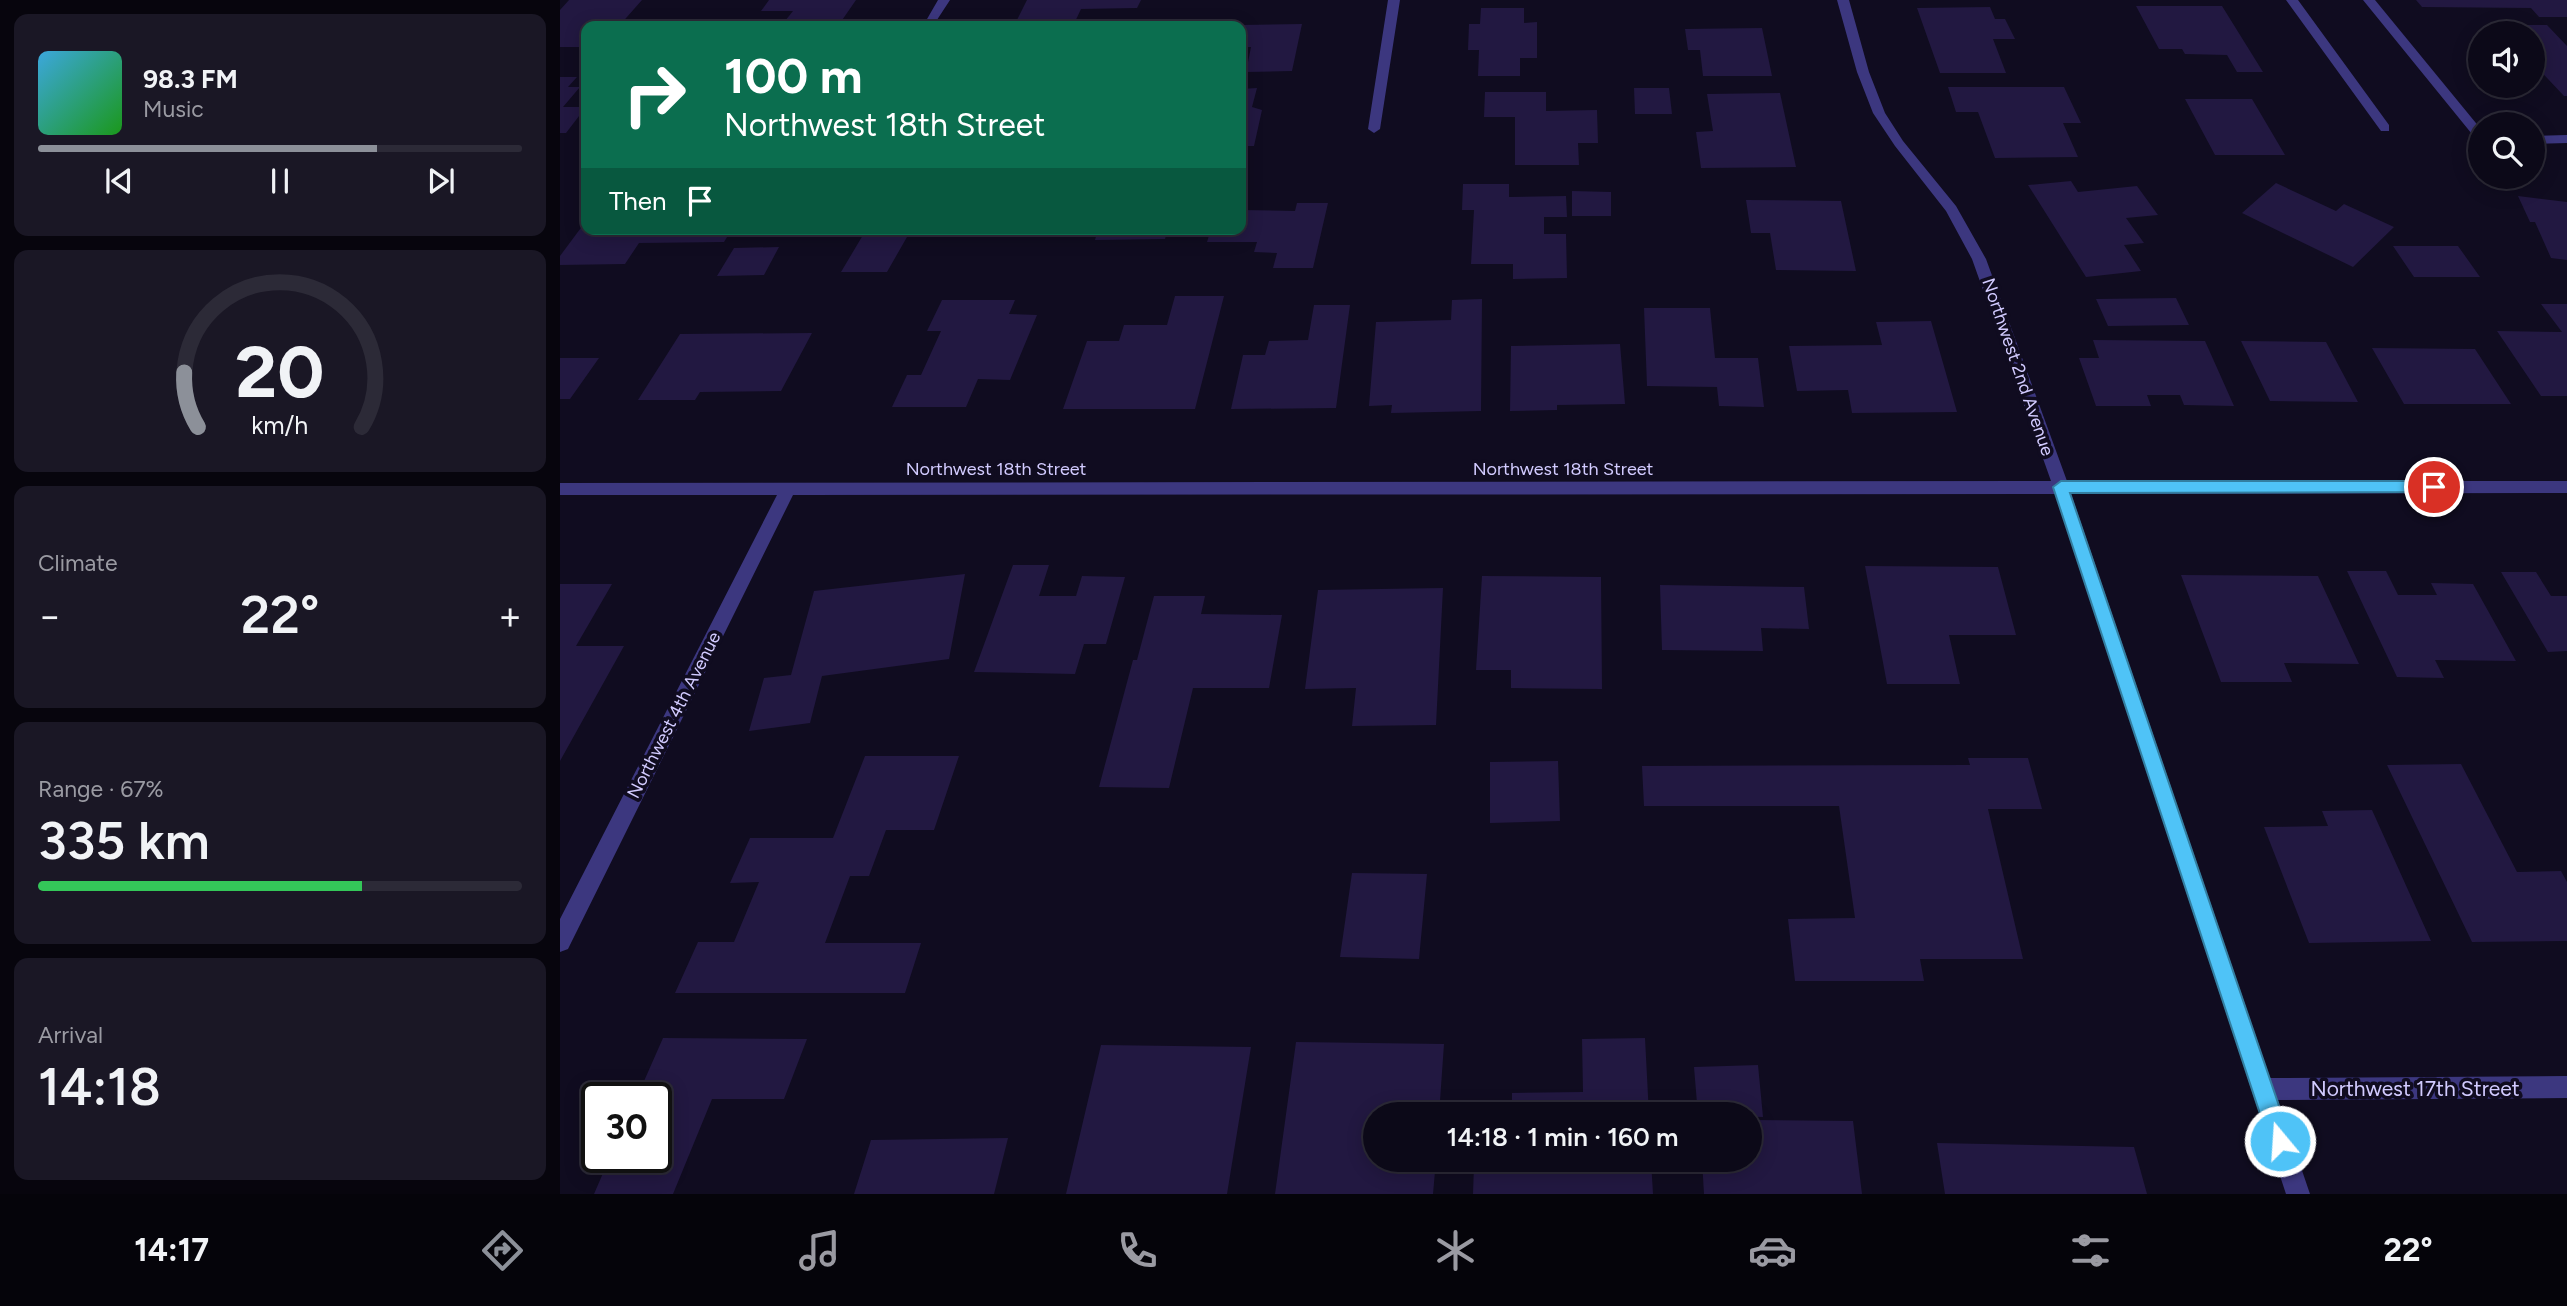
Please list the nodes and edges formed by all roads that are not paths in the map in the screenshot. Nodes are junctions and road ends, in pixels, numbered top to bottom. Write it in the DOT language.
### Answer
graph roads {
  1 [pos="944,0"];
  2 [pos="1394,0"];
  3 [pos="1843,0"];
  4 [pos="2292,0"];
  5 [pos="2369,0"];
  6 [pos="932,21"];
  7 [pos="2468,121"];
  8 [pos="2385,128"];
  9 [pos="1374,129"];
  10 [pos="2545,139"];
  11 [pos="2567,139"];
  12 [pos="2567,486"];
  13 [pos="2061,487"];
  14 [pos="560,489"];
  15 [pos="788,489"];
  16 [pos="560,942"];
  17 [pos="2567,1087"];
  18 [pos="2263,1089"];
  19 [pos="2298,1194"];
  1 -- 6 [label="street"];
  2 -- 9 [label="street"];
  3 -- 13 [label="street, Northwest 2nd Avenue"];
  4 -- 8 [label="street"];
  5 -- 7 [label="street"];
  10 -- 11 [label="street"];
  12 -- 13 [label="street, Northwest 18th Street"];
  13 -- 15 [label="street, Northwest 18th Street"];
  13 -- 18 [label="street, Northwest 2nd Avenue"];
  14 -- 15 [label="street, Northwest 18th Street"];
  15 -- 16 [label="street, Northwest 4th Avenue"];
  17 -- 18 [label="street, Northwest 17th Street"];
  18 -- 19 [label="street, Northwest 2nd Avenue"];
}
